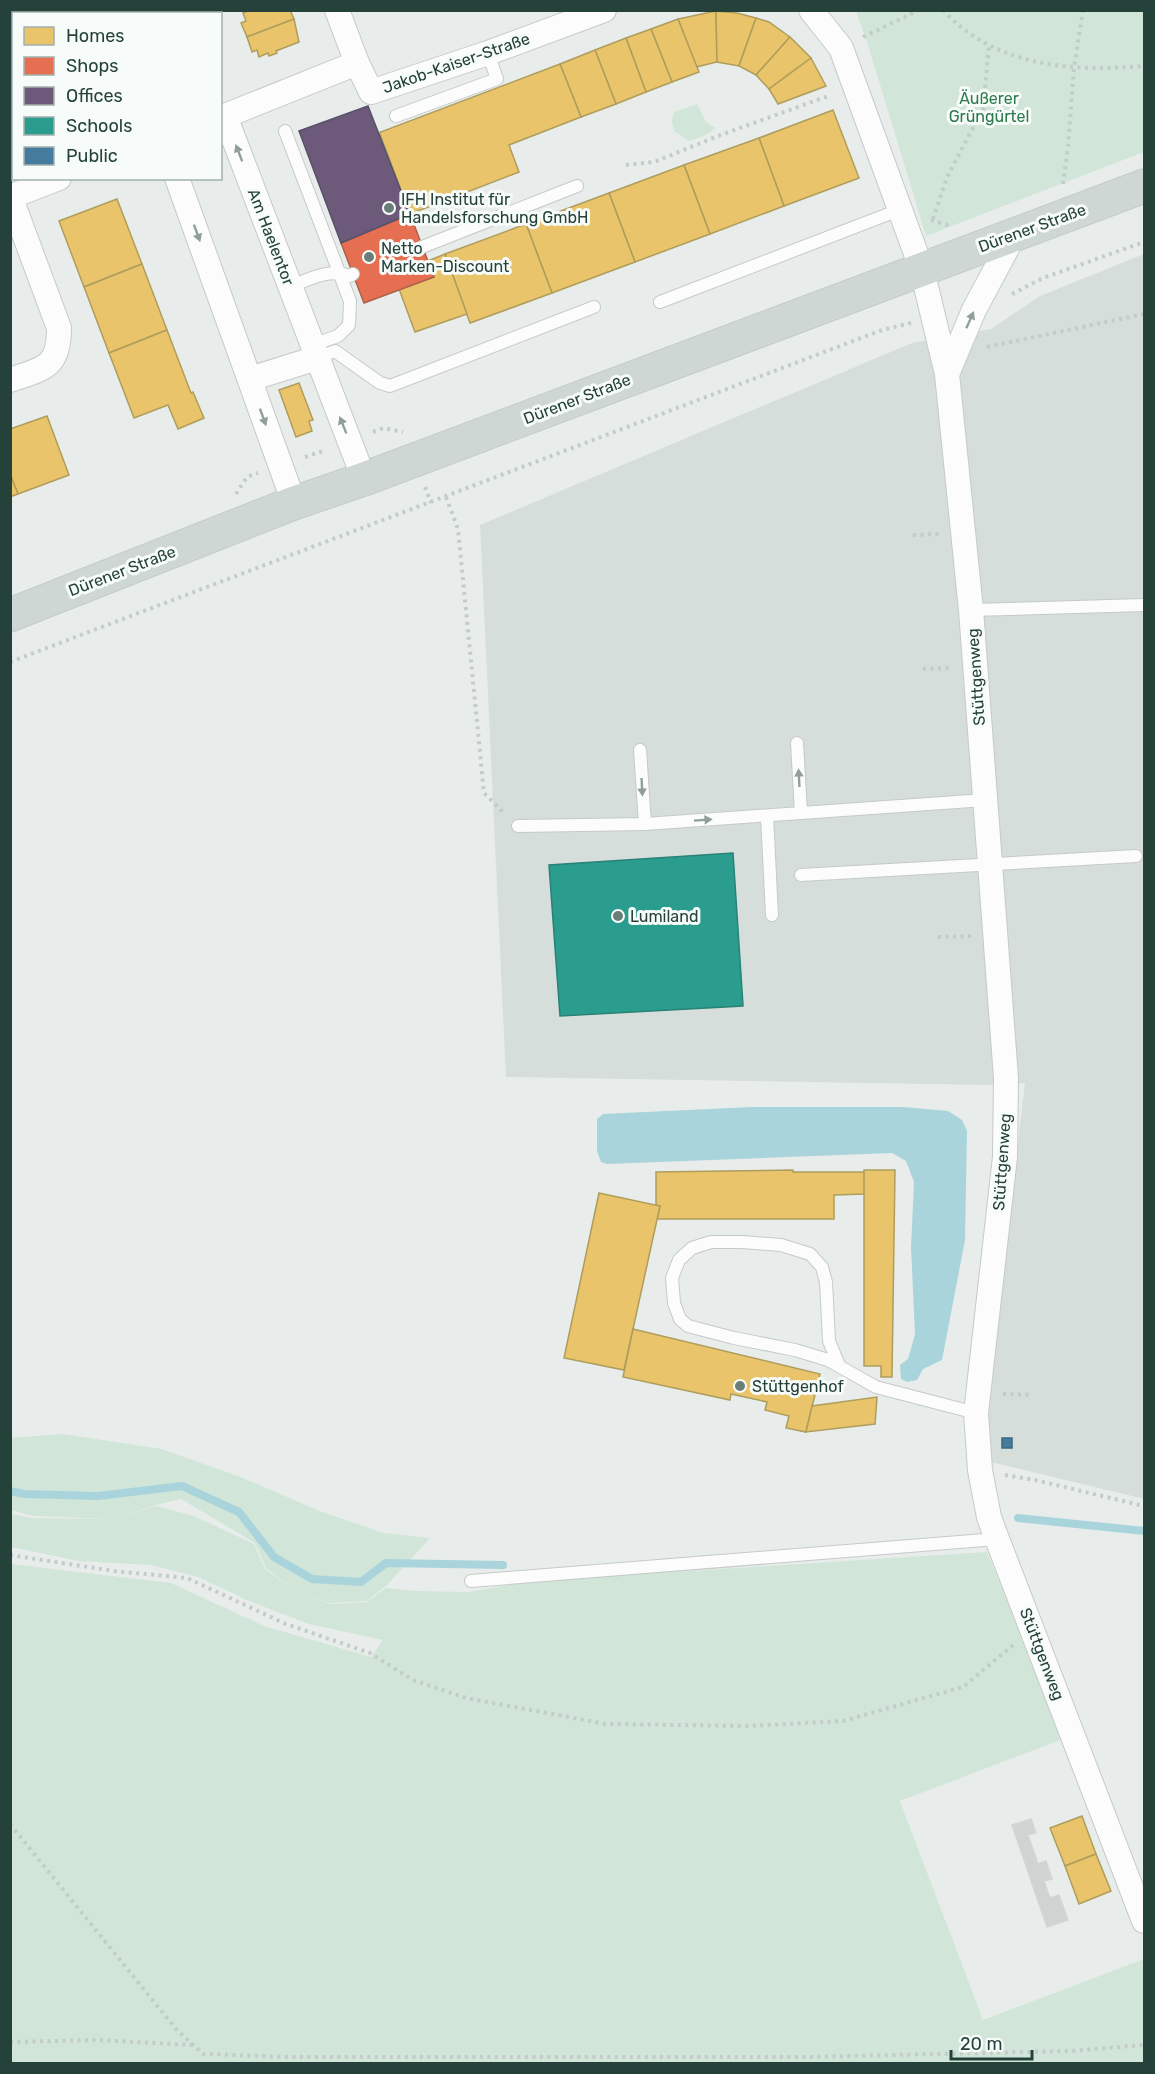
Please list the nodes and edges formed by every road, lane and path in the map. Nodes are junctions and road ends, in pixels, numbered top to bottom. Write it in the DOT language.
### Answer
graph roads {
  1 [pos="337,10"];
  2 [pos="604,10"];
  3 [pos="811,10"];
  4 [pos="919,10"];
  5 [pos="943,10"];
  6 [pos="1083,10"];
  7 [pos="989,46"];
  8 [pos="841,48"];
  9 [pos="488,53"];
  10 [pos="357,63"];
  11 [pos="1144,66"];
  12 [pos="1074,68"];
  13 [pos="855,86"];
  14 [pos="396,116"];
  15 [pos="223,117"];
  16 [pos="285,132"];
  17 [pos="626,165"];
  18 [pos="54,180"];
  19 [pos="178,180"];
  20 [pos="577,186"];
  21 [pos="1144,186"];
  22 [pos="1062,191"];
  23 [pos="11,197"];
  24 [pos="899,210"];
  25 [pos="933,219"];
  26 [pos="1014,235"];
  27 [pos="1144,242"];
  28 [pos="422,247"];
  29 [pos="922,270"];
  30 [pos="339,272"];
  31 [pos="353,274"];
  32 [pos="290,287"];
  33 [pos="1003,299"];
  34 [pos="660,302"];
  35 [pos="594,307"];
  36 [pos="1144,314"];
  37 [pos="933,316"];
  38 [pos="979,349"];
  39 [pos="314,351"];
  40 [pos="947,374"];
  41 [pos="250,379"];
  42 [pos="10,380"];
  43 [pos="364,480"];
  44 [pos="446,497"];
  45 [pos="294,503"];
  46 [pos="930,534"];
  47 [pos="913,535"];
  48 [pos="1144,605"];
  49 [pos="971,610"];
  50 [pos="10,615"];
  51 [pos="10,663"];
  52 [pos="939,668"];
  53 [pos="923,669"];
  54 [pos="797,743"];
  55 [pos="640,750"];
  56 [pos="985,800"];
  57 [pos="801,813"];
  58 [pos="767,816"];
  59 [pos="645,824"];
  60 [pos="518,826"];
  61 [pos="1136,856"];
  62 [pos="990,864"];
  63 [pos="801,875"];
  64 [pos="772,915"];
  65 [pos="938,937"];
  66 [pos="951,937"];
  67 [pos="839,1365"];
  68 [pos="976,1413"];
  69 [pos="980,1470"];
  70 [pos="1144,1506"];
  71 [pos="994,1529"];
  72 [pos="10,1555"];
  73 [pos="471,1581"];
  74 [pos="1032,1630"];
  75 [pos="10,1824"];
  76 [pos="1144,1921"];
  77 [pos="10,2042"];
  78 [pos="1144,2044"];
  79 [pos="193,2045"];
  1 -- 10 [label="street"];
  2 -- 9 [label="street, Jakob-Kaiser-Straße"];
  3 -- 8 [label="street"];
  4 -- 8 [label="path"];
  5 -- 7 [label="path"];
  6 -- 12 [label="path"];
  7 -- 12 [label="path"];
  7 -- 25 [label="path"];
  8 -- 13 [label="street"];
  9 -- 10 [label="street, Jakob-Kaiser-Straße"];
  9 -- 14 [label="lane"];
  10 -- 15 [label="street"];
  11 -- 12 [label="path"];
  12 -- 22 [label="path"];
  13 -- 17 [label="path"];
  13 -- 24 [label="street"];
  32 -- 15 [label="street, Am Haelentor, one-way"];
  16 -- 30 [label="lane"];
  18 -- 23 [label="street"];
  19 -- 41 [label="street, one-way"];
  20 -- 28 [label="lane"];
  21 -- 26 [label="main road, Dürener Straße"];
  23 -- 42 [label="street"];
  24 -- 29 [label="street"];
  24 -- 34 [label="lane"];
  26 -- 29 [label="main road, Dürener Straße"];
  40 -- 26 [label="street, Stüttgenweg, one-way"];
  27 -- 33 [label="path"];
  29 -- 37 [label="street, Stüttgenweg"];
  29 -- 43 [label="main road, Dürener Straße"];
  30 -- 31 [label="lane"];
  30 -- 32 [label="lane"];
  30 -- 39 [label="lane"];
  32 -- 39 [label="street, Am Haelentor"];
  35 -- 39 [label="lane"];
  36 -- 38 [label="path"];
  37 -- 40 [label="street, Stüttgenweg"];
  37 -- 44 [label="path"];
  39 -- 41 [label="street"];
  43 -- 39 [label="street, Am Haelentor, one-way"];
  40 -- 49 [label="street, Stüttgenweg"];
  41 -- 45 [label="street, one-way"];
  43 -- 45 [label="main road, Dürener Straße"];
  44 -- 51 [label="path"];
  44 -- 60 [label="path"];
  45 -- 50 [label="main road, Dürener Straße"];
  46 -- 47 [label="path"];
  48 -- 49 [label="lane"];
  49 -- 56 [label="street, Stüttgenweg"];
  52 -- 53 [label="path"];
  57 -- 54 [label="lane, one-way"];
  55 -- 59 [label="lane, one-way"];
  56 -- 57 [label="lane"];
  56 -- 62 [label="street, Stüttgenweg"];
  57 -- 58 [label="lane"];
  59 -- 58 [label="lane, one-way"];
  58 -- 64 [label="lane"];
  59 -- 60 [label="lane"];
  61 -- 62 [label="lane"];
  62 -- 63 [label="lane"];
  62 -- 68 [label="street, Stüttgenweg"];
  65 -- 66 [label="path"];
  67 -- 67 [label="lane"];
  67 -- 68 [label="lane"];
  68 -- 69 [label="street, Stüttgenweg"];
  69 -- 70 [label="path"];
  69 -- 71 [label="street, Stüttgenweg"];
  71 -- 73 [label="lane"];
  71 -- 74 [label="street, Stüttgenweg"];
  72 -- 74 [label="path"];
  74 -- 76 [label="street, Stüttgenweg"];
  75 -- 79 [label="path"];
  77 -- 79 [label="path"];
  78 -- 79 [label="path"];
}
